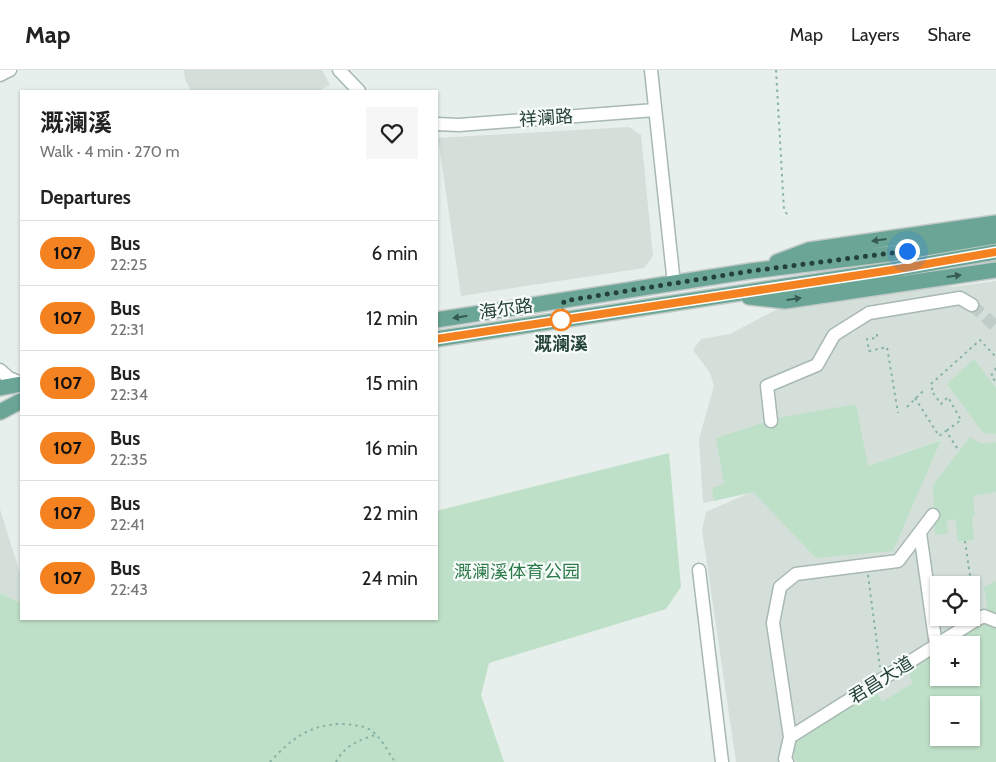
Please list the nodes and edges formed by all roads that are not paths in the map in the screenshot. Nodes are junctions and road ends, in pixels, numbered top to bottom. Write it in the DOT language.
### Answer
graph roads {
  1 [pos="10,70"];
  2 [pos="339,70"];
  3 [pos="651,70"];
  4 [pos="0,75"];
  5 [pos="358,90"];
  6 [pos="655,110"];
  7 [pos="438,124"];
  8 [pos="996,223"];
  9 [pos="996,236"];
  10 [pos="996,252"];
  11 [pos="996,270"];
  12 [pos="751,271"];
  13 [pos="674,284"];
  14 [pos="728,294"];
  15 [pos="972,304"];
  16 [pos="438,320"];
  17 [pos="438,338"];
  18 [pos="0,370"];
  19 [pos="20,383"];
  20 [pos="20,383"];
  21 [pos="0,388"];
  22 [pos="20,401"];
  23 [pos="20,402"];
  24 [pos="0,405"];
  25 [pos="0,412"];
  26 [pos="770,421"];
  27 [pos="933,515"];
  28 [pos="920,533"];
  29 [pos="699,570"];
  30 [pos="996,621"];
  31 [pos="935,636"];
  32 [pos="951,636"];
  33 [pos="930,650"];
  34 [pos="790,737"];
  35 [pos="722,762"];
  36 [pos="787,762"];
  1 -- 4 [label="street"];
  2 -- 5 [label="street"];
  3 -- 6 [label="street"];
  6 -- 7 [label="street, 祥澜路"];
  6 -- 13 [label="street"];
  8 -- 12 [label="main road, one-way"];
  9 -- 12 [label="main road, 海尔路"];
  10 -- 14 [label="main road, 海尔路"];
  14 -- 11 [label="main road, one-way"];
  12 -- 13 [label="main road, 海尔路"];
  13 -- 16 [label="main road, 海尔路, one-way"];
  14 -- 17 [label="main road, 海尔路"];
  15 -- 26 [label="street"];
  18 -- 19 [label="street"];
  20 -- 21 [label="main road"];
  22 -- 24 [label="main road"];
  23 -- 25 [label="main road"];
  27 -- 28 [label="street"];
  28 -- 31 [label="street"];
  28 -- 34 [label="street"];
  29 -- 35 [label="street"];
  30 -- 32 [label="street, 君昌大道"];
  33 -- 34 [label="street, 君昌大道"];
  34 -- 36 [label="street"];
}
